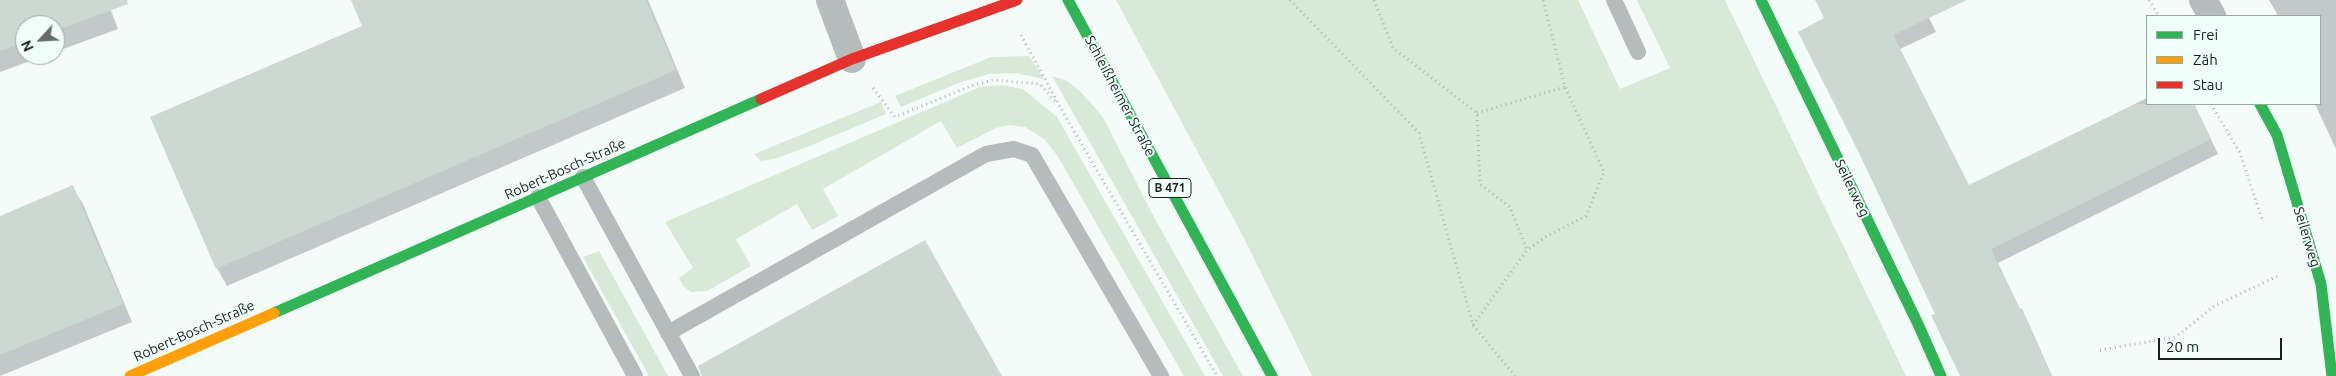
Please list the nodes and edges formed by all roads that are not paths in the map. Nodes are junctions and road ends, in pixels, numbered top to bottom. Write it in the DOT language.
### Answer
graph roads {
  1 [pos="830,0"];
  2 [pos="1017,0"];
  3 [pos="1068,0"];
  4 [pos="1614,0"];
  5 [pos="1761,0"];
  6 [pos="2203,0"];
  7 [pos="2211,15"];
  8 [pos="1638,52"];
  9 [pos="852,60"];
  10 [pos="2261,105"];
  11 [pos="583,178"];
  12 [pos="538,197"];
  13 [pos="668,333"];
  14 [pos="130,376"];
  15 [pos="635,376"];
  16 [pos="692,376"];
  17 [pos="1161,376"];
  18 [pos="1272,376"];
  19 [pos="1941,376"];
  20 [pos="2332,376"];
  1 -- 9 [label="street"];
  2 -- 9 [label="street, Robert-Bosch-Straße"];
  3 -- 18 [label="street, Schleißheimer Straße / B 471"];
  4 -- 8 [label="lane"];
  5 -- 19 [label="street, Seilerweg"];
  6 -- 7 [label="street"];
  9 -- 11 [label="street, Robert-Bosch-Straße"];
  10 -- 20 [label="street, Seilerweg"];
  11 -- 12 [label="street, Robert-Bosch-Straße"];
  11 -- 13 [label="lane"];
  12 -- 14 [label="street, Robert-Bosch-Straße"];
  12 -- 15 [label="lane"];
  13 -- 16 [label="lane"];
  13 -- 17 [label="lane"];
}
